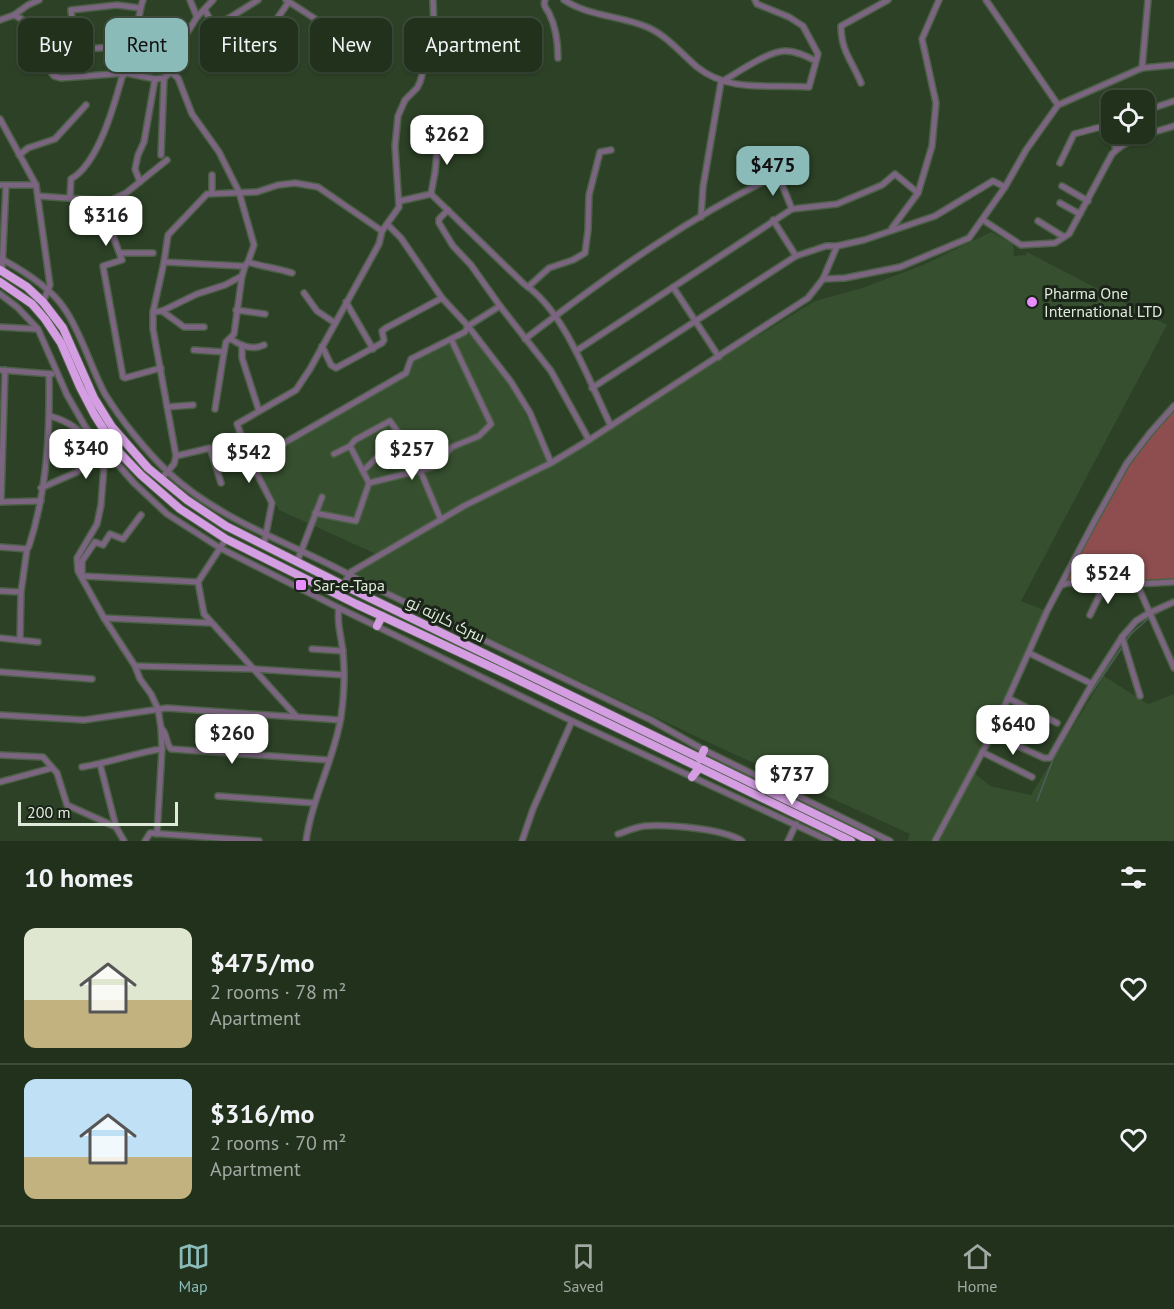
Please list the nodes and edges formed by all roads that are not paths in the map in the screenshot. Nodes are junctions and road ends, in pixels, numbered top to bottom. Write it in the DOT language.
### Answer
graph roads {
  1 [pos="39,0"];
  2 [pos="143,0"];
  3 [pos="190,0"];
  4 [pos="213,0"];
  5 [pos="258,0"];
  6 [pos="433,0"];
  7 [pos="545,0"];
  8 [pos="564,0"];
  9 [pos="888,0"];
  10 [pos="939,0"];
  11 [pos="986,0"];
  12 [pos="1148,0"];
  13 [pos="757,1"];
  14 [pos="28,2"];
  15 [pos="287,2"];
  16 [pos="140,8"];
  17 [pos="205,10"];
  18 [pos="14,15"];
  19 [pos="197,17"];
  20 [pos="20,18"];
  21 [pos="72,18"];
  22 [pos="139,18"];
  23 [pos="209,18"];
  24 [pos="229,18"];
  25 [pos="276,18"];
  26 [pos="312,18"];
  27 [pos="0,20"];
  28 [pos="188,32"];
  29 [pos="558,57"];
  30 [pos="816,61"];
  31 [pos="1174,65"];
  32 [pos="1142,68"];
  33 [pos="51,72"];
  34 [pos="171,72"];
  35 [pos="126,73"];
  36 [pos="164,78"];
  37 [pos="155,79"];
  38 [pos="721,82"];
  39 [pos="861,84"];
  40 [pos="1174,101"];
  41 [pos="86,105"];
  42 [pos="1058,105"];
  43 [pos="1155,107"];
  44 [pos="0,120"];
  45 [pos="1174,126"];
  46 [pos="1101,127"];
  47 [pos="439,133"];
  48 [pos="1115,144"];
  49 [pos="611,150"];
  50 [pos="1116,150"];
  51 [pos="19,155"];
  52 [pos="161,155"];
  53 [pos="167,160"];
  54 [pos="1060,163"];
  55 [pos="797,166"];
  56 [pos="212,175"];
  57 [pos="778,175"];
  58 [pos="140,182"];
  59 [pos="3,185"];
  60 [pos="36,185"];
  61 [pos="1062,186"];
  62 [pos="1005,188"];
  63 [pos="212,192"];
  64 [pos="239,192"];
  65 [pos="918,193"];
  66 [pos="430,194"];
  67 [pos="38,196"];
  68 [pos="70,198"];
  69 [pos="400,201"];
  70 [pos="1088,201"];
  71 [pos="100,202"];
  72 [pos="1060,203"];
  73 [pos="792,209"];
  74 [pos="448,210"];
  75 [pos="1080,214"];
  76 [pos="701,218"];
  77 [pos="772,220"];
  78 [pos="983,220"];
  79 [pos="1038,221"];
  80 [pos="387,224"];
  81 [pos="891,230"];
  82 [pos="382,231"];
  83 [pos="1064,237"];
  84 [pos="837,246"];
  85 [pos="153,253"];
  86 [pos="120,254"];
  87 [pos="796,256"];
  88 [pos="1,259"];
  89 [pos="164,262"];
  90 [pos="247,264"];
  91 [pos="1,271"];
  92 [pos="292,273"];
  93 [pos="242,276"];
  94 [pos="823,279"];
  95 [pos="0,282"];
  96 [pos="528,287"];
  97 [pos="673,287"];
  98 [pos="48,291"];
  99 [pos="304,293"];
  100 [pos="0,294"];
  101 [pos="442,298"];
  102 [pos="43,302"];
  103 [pos="346,302"];
  104 [pos="500,306"];
  105 [pos="236,310"];
  106 [pos="162,311"];
  107 [pos="153,312"];
  108 [pos="265,314"];
  109 [pos="555,317"];
  110 [pos="695,321"];
  111 [pos="335,323"];
  112 [pos="468,326"];
  113 [pos="0,327"];
  114 [pos="204,327"];
  115 [pos="38,329"];
  116 [pos="231,339"];
  117 [pos="451,339"];
  118 [pos="525,339"];
  119 [pos="242,345"];
  120 [pos="264,345"];
  121 [pos="322,346"];
  122 [pos="373,349"];
  123 [pos="194,350"];
  124 [pos="576,351"];
  125 [pos="224,352"];
  126 [pos="719,357"];
  127 [pos="161,368"];
  128 [pos="3,370"];
  129 [pos="49,374"];
  130 [pos="57,374"];
  131 [pos="592,388"];
  132 [pos="193,405"];
  133 [pos="1174,406"];
  134 [pos="167,407"];
  135 [pos="215,408"];
  136 [pos="259,411"];
  137 [pos="2,415"];
  138 [pos="50,416"];
  139 [pos="611,426"];
  140 [pos="399,435"];
  141 [pos="110,440"];
  142 [pos="589,440"];
  143 [pos="350,446"];
  144 [pos="99,447"];
  145 [pos="107,451"];
  146 [pos="334,454"];
  147 [pos="176,456"];
  148 [pos="1,457"];
  149 [pos="251,462"];
  150 [pos="550,463"];
  151 [pos="148,468"];
  152 [pos="420,470"];
  153 [pos="168,471"];
  154 [pos="363,471"];
  155 [pos="141,475"];
  156 [pos="161,479"];
  157 [pos="221,483"];
  158 [pos="369,483"];
  159 [pos="41,488"];
  160 [pos="322,497"];
  161 [pos="41,501"];
  162 [pos="187,501"];
  163 [pos="0,502"];
  164 [pos="180,509"];
  165 [pos="315,513"];
  166 [pos="141,515"];
  167 [pos="441,520"];
  168 [pos="267,534"];
  169 [pos="226,539"];
  170 [pos="264,544"];
  171 [pos="0,547"];
  172 [pos="220,548"];
  173 [pos="27,549"];
  174 [pos="303,550"];
  175 [pos="297,562"];
  176 [pos="349,574"];
  177 [pos="82,576"];
  178 [pos="198,582"];
  179 [pos="1174,582"];
  180 [pos="1105,584"];
  181 [pos="1137,584"];
  182 [pos="343,585"];
  183 [pos="1062,585"];
  184 [pos="0,591"];
  185 [pos="21,592"];
  186 [pos="1174,602"];
  187 [pos="339,608"];
  188 [pos="1149,613"];
  189 [pos="1090,615"];
  190 [pos="382,616"];
  191 [pos="104,618"];
  192 [pos="212,623"];
  193 [pos="377,626"];
  194 [pos="0,638"];
  195 [pos="1122,638"];
  196 [pos="20,639"];
  197 [pos="38,642"];
  198 [pos="312,649"];
  199 [pos="343,651"];
  200 [pos="1029,653"];
  201 [pos="135,666"];
  202 [pos="1174,668"];
  203 [pos="254,669"];
  204 [pos="0,672"];
  205 [pos="344,675"];
  206 [pos="92,679"];
  207 [pos="1092,684"];
  208 [pos="1140,696"];
  209 [pos="1008,698"];
  210 [pos="158,709"];
  211 [pos="0,715"];
  212 [pos="296,716"];
  213 [pos="340,720"];
  214 [pos="572,721"];
  215 [pos="625,721"];
  216 [pos="1057,723"];
  217 [pos="161,728"];
  218 [pos="624,731"];
  219 [pos="992,734"];
  220 [pos="668,747"];
  221 [pos="162,749"];
  222 [pos="704,750"];
  223 [pos="982,752"];
  224 [pos="0,755"];
  225 [pos="700,759"];
  226 [pos="328,760"];
  227 [pos="100,764"];
  228 [pos="82,767"];
  229 [pos="52,768"];
  230 [pos="699,768"];
  231 [pos="692,777"];
  232 [pos="1032,777"];
  233 [pos="0,782"];
  234 [pos="218,796"];
  235 [pos="314,803"];
  236 [pos="796,824"];
  237 [pos="116,827"];
  238 [pos="157,834"];
  239 [pos="618,834"];
  240 [pos="124,841"];
  241 [pos="146,841"];
  242 [pos="259,841"];
  243 [pos="306,841"];
  244 [pos="522,841"];
  245 [pos="742,841"];
  246 [pos="788,841"];
  247 [pos="830,841"];
  248 [pos="851,841"];
  249 [pos="872,841"];
  250 [pos="890,841"];
  251 [pos="935,841"];
  1 -- 14 [label="street"];
  2 -- 16 [label="street"];
  3 -- 19 [label="street"];
  4 -- 17 [label="street"];
  5 -- 24 [label="street"];
  6 -- 69 [label="street"];
  7 -- 29 [label="street"];
  8 -- 38 [label="street"];
  9 -- 39 [label="street"];
  10 -- 65 [label="street"];
  11 -- 42 [label="street"];
  12 -- 32 [label="street"];
  13 -- 30 [label="street"];
  14 -- 18 [label="street"];
  15 -- 25 [label="street"];
  15 -- 26 [label="street"];
  16 -- 21 [label="street"];
  16 -- 22 [label="street"];
  17 -- 19 [label="street"];
  17 -- 23 [label="street"];
  18 -- 20 [label="street"];
  18 -- 27 [label="street"];
  19 -- 28 [label="street"];
  30 -- 38 [label="street"];
  30 -- 38 [label="street"];
  31 -- 32 [label="street"];
  32 -- 42 [label="street"];
  33 -- 35 [label="street"];
  34 -- 36 [label="street"];
  34 -- 64 [label="street"];
  35 -- 37 [label="street"];
  35 -- 68 [label="street"];
  36 -- 37 [label="street"];
  36 -- 52 [label="street"];
  37 -- 58 [label="street"];
  38 -- 76 [label="street"];
  40 -- 43 [label="street"];
  41 -- 51 [label="street"];
  42 -- 62 [label="street"];
  44 -- 51 [label="street"];
  45 -- 50 [label="street"];
  46 -- 54 [label="street"];
  47 -- 66 [label="street"];
  48 -- 50 [label="street"];
  49 -- 96 [label="street"];
  50 -- 70 [label="street"];
  51 -- 60 [label="street"];
  53 -- 58 [label="street"];
  55 -- 57 [label="street"];
  56 -- 63 [label="street"];
  57 -- 73 [label="street"];
  57 -- 76 [label="street"];
  58 -- 71 [label="street"];
  59 -- 60 [label="street"];
  59 -- 88 [label="street"];
  60 -- 67 [label="street"];
  61 -- 70 [label="street"];
  62 -- 78 [label="street"];
  62 -- 81 [label="street"];
  63 -- 64 [label="street"];
  63 -- 89 [label="street"];
  64 -- 82 [label="street"];
  64 -- 90 [label="street"];
  65 -- 73 [label="street"];
  65 -- 81 [label="street"];
  66 -- 69 [label="street"];
  66 -- 74 [label="street"];
  67 -- 68 [label="street"];
  67 -- 98 [label="street"];
  68 -- 71 [label="street"];
  69 -- 80 [label="street"];
  70 -- 75 [label="street"];
  71 -- 86 [label="street"];
  72 -- 75 [label="street"];
  73 -- 77 [label="street"];
  74 -- 96 [label="street"];
  74 -- 104 [label="street"];
  75 -- 83 [label="street"];
  76 -- 109 [label="street"];
  77 -- 87 [label="street"];
  77 -- 97 [label="street"];
  78 -- 83 [label="street"];
  78 -- 94 [label="street"];
  79 -- 83 [label="street"];
  80 -- 82 [label="street"];
  80 -- 101 [label="street"];
  81 -- 84 [label="street"];
  82 -- 103 [label="street"];
  84 -- 87 [label="street"];
  84 -- 94 [label="street"];
  85 -- 86 [label="street"];
  86 -- 127 [label="street"];
  87 -- 110 [label="street"];
  88 -- 91 [label="street"];
  88 -- 98 [label="street"];
  89 -- 90 [label="street"];
  89 -- 107 [label="street"];
  90 -- 92 [label="street"];
  90 -- 93 [label="street"];
  91 -- 102 [label="highway, سرک کارته نو"];
  93 -- 105 [label="street"];
  93 -- 106 [label="street"];
  94 -- 126 [label="street"];
  95 -- 141 [label="highway, سرک کارته نو"];
  96 -- 109 [label="street"];
  97 -- 110 [label="street"];
  97 -- 124 [label="street"];
  98 -- 102 [label="street"];
  98 -- 153 [label="street"];
  99 -- 111 [label="street"];
  100 -- 115 [label="street"];
  101 -- 112 [label="street"];
  101 -- 122 [label="street"];
  102 -- 151 [label="highway, سرک کارته نو"];
  103 -- 111 [label="street"];
  103 -- 122 [label="street"];
  104 -- 112 [label="street"];
  104 -- 118 [label="street"];
  105 -- 108 [label="street"];
  105 -- 116 [label="street"];
  106 -- 107 [label="street"];
  106 -- 114 [label="street"];
  107 -- 127 [label="street"];
  109 -- 118 [label="street"];
  109 -- 124 [label="street"];
  110 -- 126 [label="street"];
  110 -- 131 [label="street"];
  111 -- 121 [label="street"];
  112 -- 117 [label="street"];
  112 -- 150 [label="street"];
  113 -- 115 [label="street"];
  115 -- 130 [label="street"];
  116 -- 119 [label="street"];
  116 -- 125 [label="street"];
  117 -- 149 [label="street"];
  117 -- 152 [label="street"];
  118 -- 142 [label="street"];
  119 -- 120 [label="street"];
  119 -- 136 [label="street"];
  121 -- 122 [label="street"];
  121 -- 136 [label="street"];
  123 -- 125 [label="street"];
  124 -- 131 [label="street"];
  125 -- 135 [label="street"];
  126 -- 139 [label="street"];
  127 -- 134 [label="street"];
  128 -- 129 [label="street"];
  128 -- 137 [label="street"];
  129 -- 130 [label="street"];
  129 -- 138 [label="street"];
  130 -- 144 [label="street"];
  131 -- 139 [label="street"];
  132 -- 134 [label="street"];
  133 -- 183 [label="street"];
  134 -- 147 [label="street"];
  136 -- 149 [label="street"];
  137 -- 148 [label="street"];
  138 -- 144 [label="street"];
  138 -- 159 [label="street"];
  139 -- 142 [label="street"];
  140 -- 143 [label="street"];
  140 -- 152 [label="street"];
  140 -- 154 [label="street"];
  141 -- 144 [label="street"];
  141 -- 155 [label="highway, سرک کارته نو"];
  142 -- 150 [label="street"];
  143 -- 146 [label="street"];
  143 -- 154 [label="street"];
  144 -- 145 [label="street"];
  144 -- 159 [label="street"];
  145 -- 172 [label="street"];
  145 -- 177 [label="street"];
  147 -- 153 [label="street"];
  147 -- 157 [label="street"];
  148 -- 163 [label="street"];
  149 -- 168 [label="street"];
  150 -- 167 [label="street"];
  151 -- 155 [label="highway"];
  151 -- 156 [label="highway, سرک کارته نو"];
  152 -- 158 [label="street"];
  152 -- 167 [label="street"];
  153 -- 156 [label="street"];
  153 -- 168 [label="street"];
  154 -- 158 [label="street"];
  155 -- 164 [label="highway, سرک کارته نو"];
  156 -- 162 [label="highway, سرک کارته نو"];
  158 -- 165 [label="street"];
  159 -- 161 [label="street"];
  160 -- 165 [label="street"];
  161 -- 163 [label="street"];
  161 -- 173 [label="street"];
  162 -- 164 [label="highway"];
  162 -- 170 [label="highway, سرک کارته نو"];
  164 -- 169 [label="highway, سرک کارته نو"];
  165 -- 174 [label="street"];
  166 -- 177 [label="street"];
  167 -- 176 [label="street"];
  168 -- 170 [label="street"];
  168 -- 174 [label="street"];
  169 -- 172 [label="street"];
  169 -- 190 [label="highway, سرک کارته نو"];
  170 -- 175 [label="highway, سرک کارته نو"];
  171 -- 173 [label="street"];
  172 -- 178 [label="street"];
  172 -- 187 [label="street"];
  173 -- 185 [label="street"];
  174 -- 175 [label="street"];
  174 -- 176 [label="street"];
  175 -- 182 [label="highway, سرک کارته نو"];
  176 -- 182 [label="street"];
  176 -- 222 [label="street"];
  177 -- 178 [label="street"];
  177 -- 191 [label="street"];
  178 -- 192 [label="street"];
  179 -- 181 [label="street"];
  180 -- 181 [label="street"];
  180 -- 183 [label="street"];
  180 -- 189 [label="street"];
  181 -- 188 [label="street"];
  182 -- 215 [label="highway, سرک کارته نو"];
  183 -- 200 [label="street"];
  184 -- 185 [label="street"];
  185 -- 196 [label="street"];
  186 -- 188 [label="street"];
  187 -- 193 [label="street"];
  187 -- 199 [label="street"];
  188 -- 195 [label="street"];
  188 -- 202 [label="street"];
  190 -- 193 [label="highway"];
  190 -- 218 [label="highway, سرک کارته نو"];
  191 -- 192 [label="street"];
  191 -- 201 [label="street"];
  192 -- 203 [label="street"];
  193 -- 214 [label="street"];
  194 -- 196 [label="street"];
  195 -- 207 [label="street"];
  195 -- 208 [label="street"];
  196 -- 197 [label="street"];
  198 -- 199 [label="street"];
  199 -- 205 [label="street"];
  200 -- 207 [label="street"];
  200 -- 209 [label="street"];
  201 -- 203 [label="street"];
  201 -- 210 [label="street"];
  203 -- 205 [label="street"];
  203 -- 212 [label="street"];
  204 -- 206 [label="street"];
  205 -- 213 [label="street"];
  207 -- 219 [label="street"];
  209 -- 216 [label="street"];
  209 -- 219 [label="street"];
  210 -- 211 [label="street"];
  210 -- 212 [label="street"];
  210 -- 217 [label="street"];
  212 -- 213 [label="street"];
  213 -- 226 [label="street"];
  214 -- 231 [label="street"];
  214 -- 244 [label="street"];
  215 -- 218 [label="highway"];
  215 -- 220 [label="highway, سرک کارته نو"];
  217 -- 221 [label="street"];
  217 -- 226 [label="street"];
  218 -- 220 [label="highway, سرک کارته نو"];
  219 -- 223 [label="street"];
  220 -- 225 [label="highway, سرک کارته نو"];
  220 -- 230 [label="highway, سرک کارته نو"];
  221 -- 227 [label="street"];
  221 -- 238 [label="street"];
  222 -- 225 [label="highway"];
  222 -- 250 [label="street"];
  223 -- 232 [label="street"];
  223 -- 251 [label="street"];
  224 -- 229 [label="street"];
  225 -- 249 [label="highway, سرک کارته نو"];
  226 -- 235 [label="street"];
  227 -- 228 [label="street"];
  227 -- 237 [label="street"];
  229 -- 233 [label="street"];
  229 -- 237 [label="street"];
  230 -- 231 [label="highway"];
  230 -- 248 [label="highway, سرک کارته نو"];
  231 -- 236 [label="street"];
  234 -- 235 [label="street"];
  235 -- 243 [label="street"];
  236 -- 246 [label="street"];
  236 -- 247 [label="street"];
  237 -- 240 [label="street"];
  238 -- 241 [label="street"];
  238 -- 242 [label="street"];
  239 -- 245 [label="street"];
}
